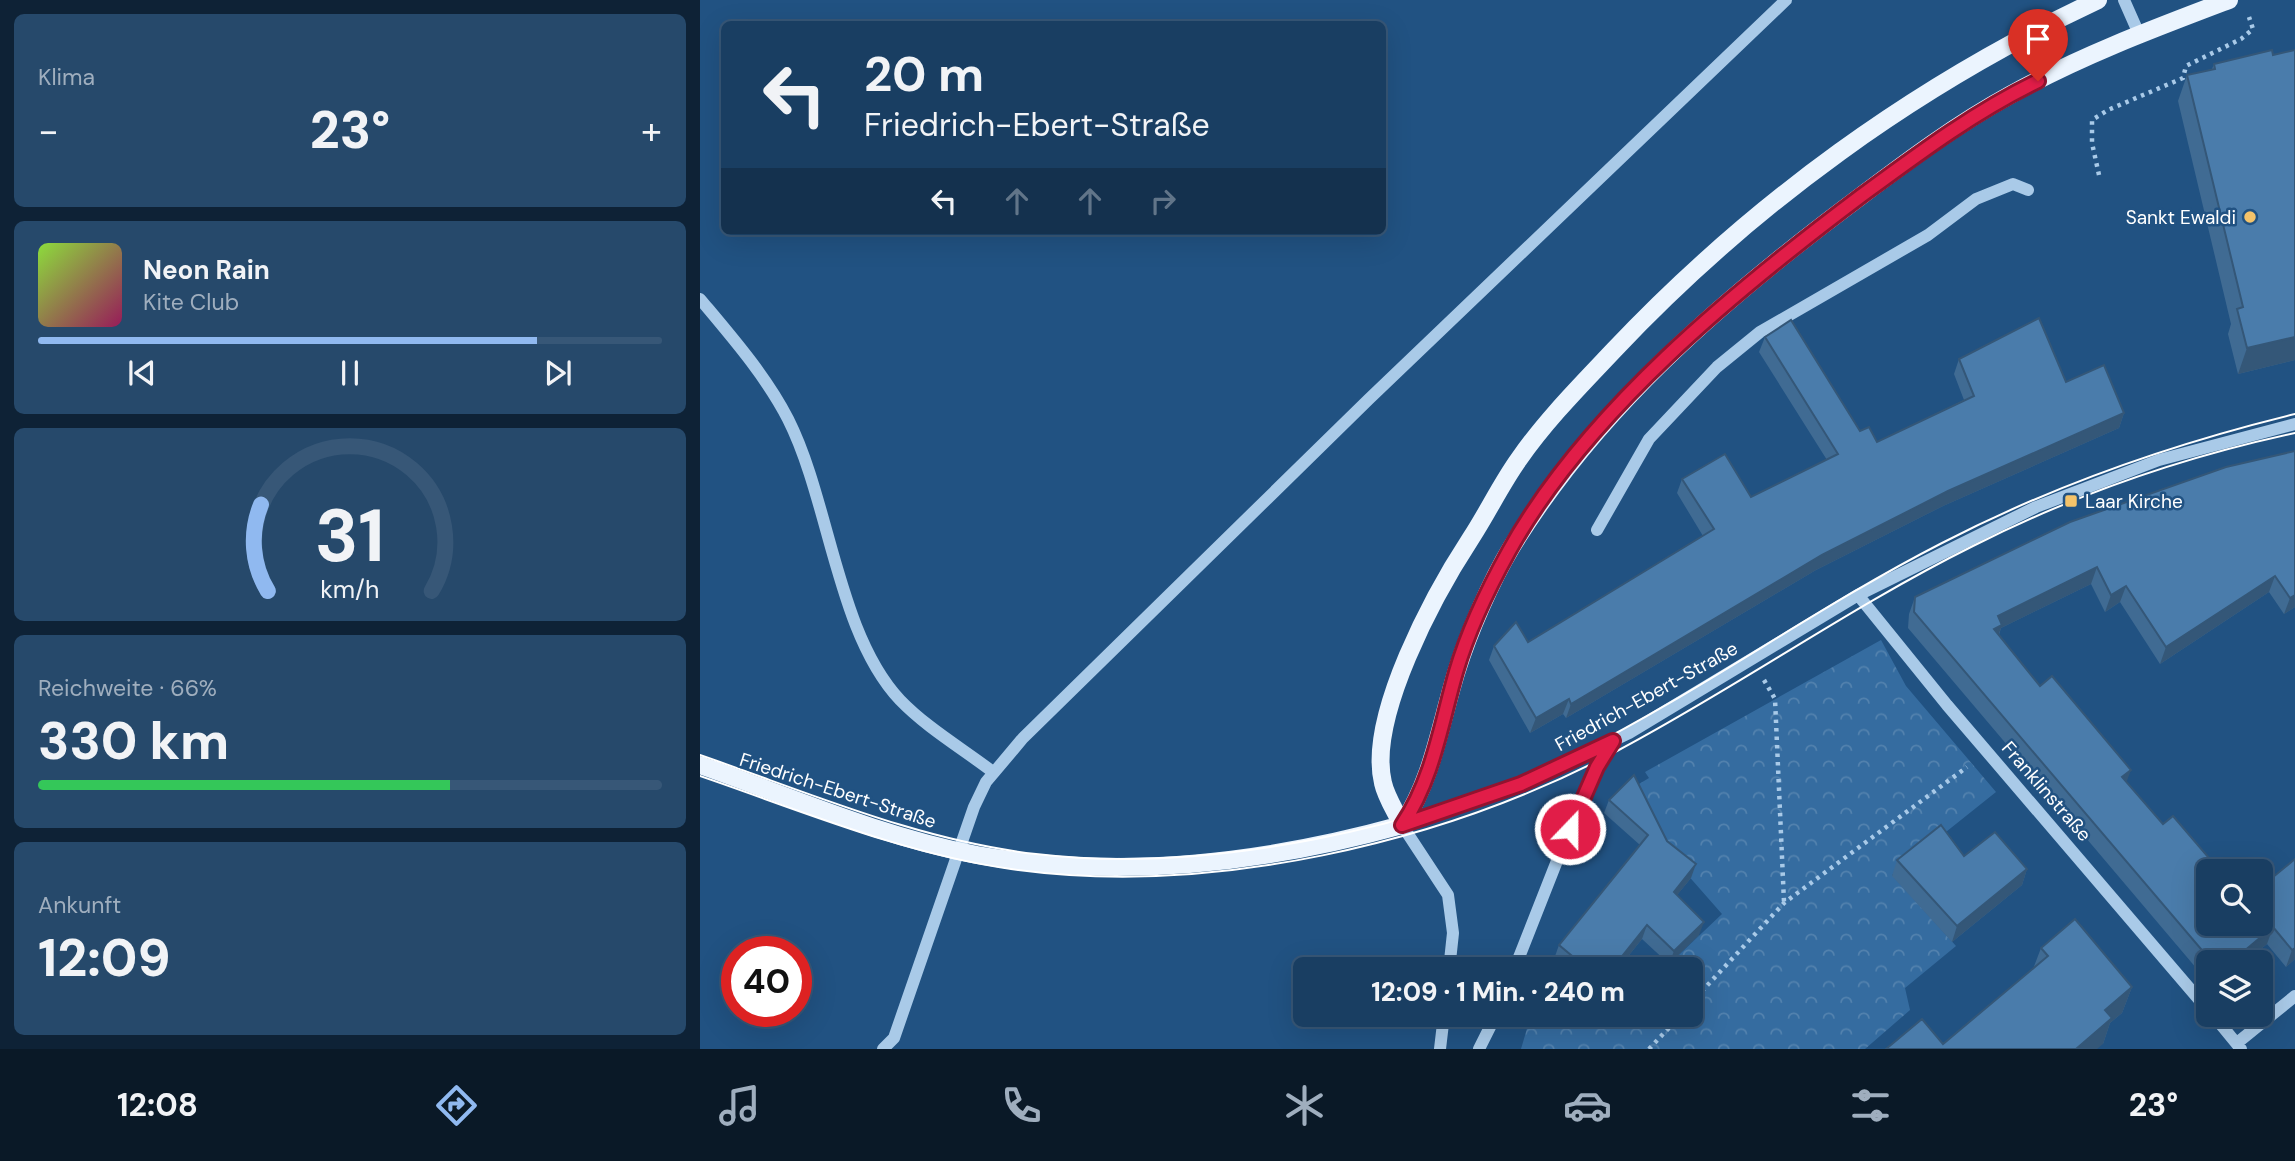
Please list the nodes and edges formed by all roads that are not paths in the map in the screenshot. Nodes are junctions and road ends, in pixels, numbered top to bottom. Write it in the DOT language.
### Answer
graph roads {
  1 [pos="1786,0"];
  2 [pos="2098,0"];
  3 [pos="2124,0"];
  4 [pos="2229,0"];
  5 [pos="2139,34"];
  6 [pos="2028,190"];
  7 [pos="700,299"];
  8 [pos="2295,424"];
  9 [pos="1597,530"];
  10 [pos="1858,595"];
  11 [pos="1613,741"];
  12 [pos="700,765"];
  13 [pos="993,772"];
  14 [pos="1402,825"];
  15 [pos="1451,957"];
  16 [pos="1519,957"];
  17 [pos="2196,996"];
  18 [pos="2295,996"];
  19 [pos="1443,1027"];
  20 [pos="1490,1027"];
  21 [pos="2223,1027"];
  22 [pos="894,1044"];
  23 [pos="2239,1046"];
  24 [pos="883,1049"];
  25 [pos="1440,1049"];
  26 [pos="1479,1049"];
  1 -- 13 [label="street"];
  2 -- 14 [label="main road"];
  3 -- 5 [label="street"];
  4 -- 5 [label="main road"];
  5 -- 14 [label="main road"];
  6 -- 9 [label="street"];
  7 -- 13 [label="street"];
  8 -- 10 [label="street, Friedrich-Ebert-Straße"];
  10 -- 11 [label="street, Friedrich-Ebert-Straße"];
  10 -- 17 [label="street, Franklinstraße"];
  11 -- 14 [label="street, Friedrich-Ebert-Straße"];
  11 -- 16 [label="street"];
  12 -- 14 [label="main road, Friedrich-Ebert-Straße"];
  13 -- 22 [label="street"];
  14 -- 15 [label="street"];
  18 -- 23 [label="street"];
  19 -- 25 [label="street"];
  20 -- 26 [label="street"];
  21 -- 23 [label="street"];
  22 -- 24 [label="street"];
}
